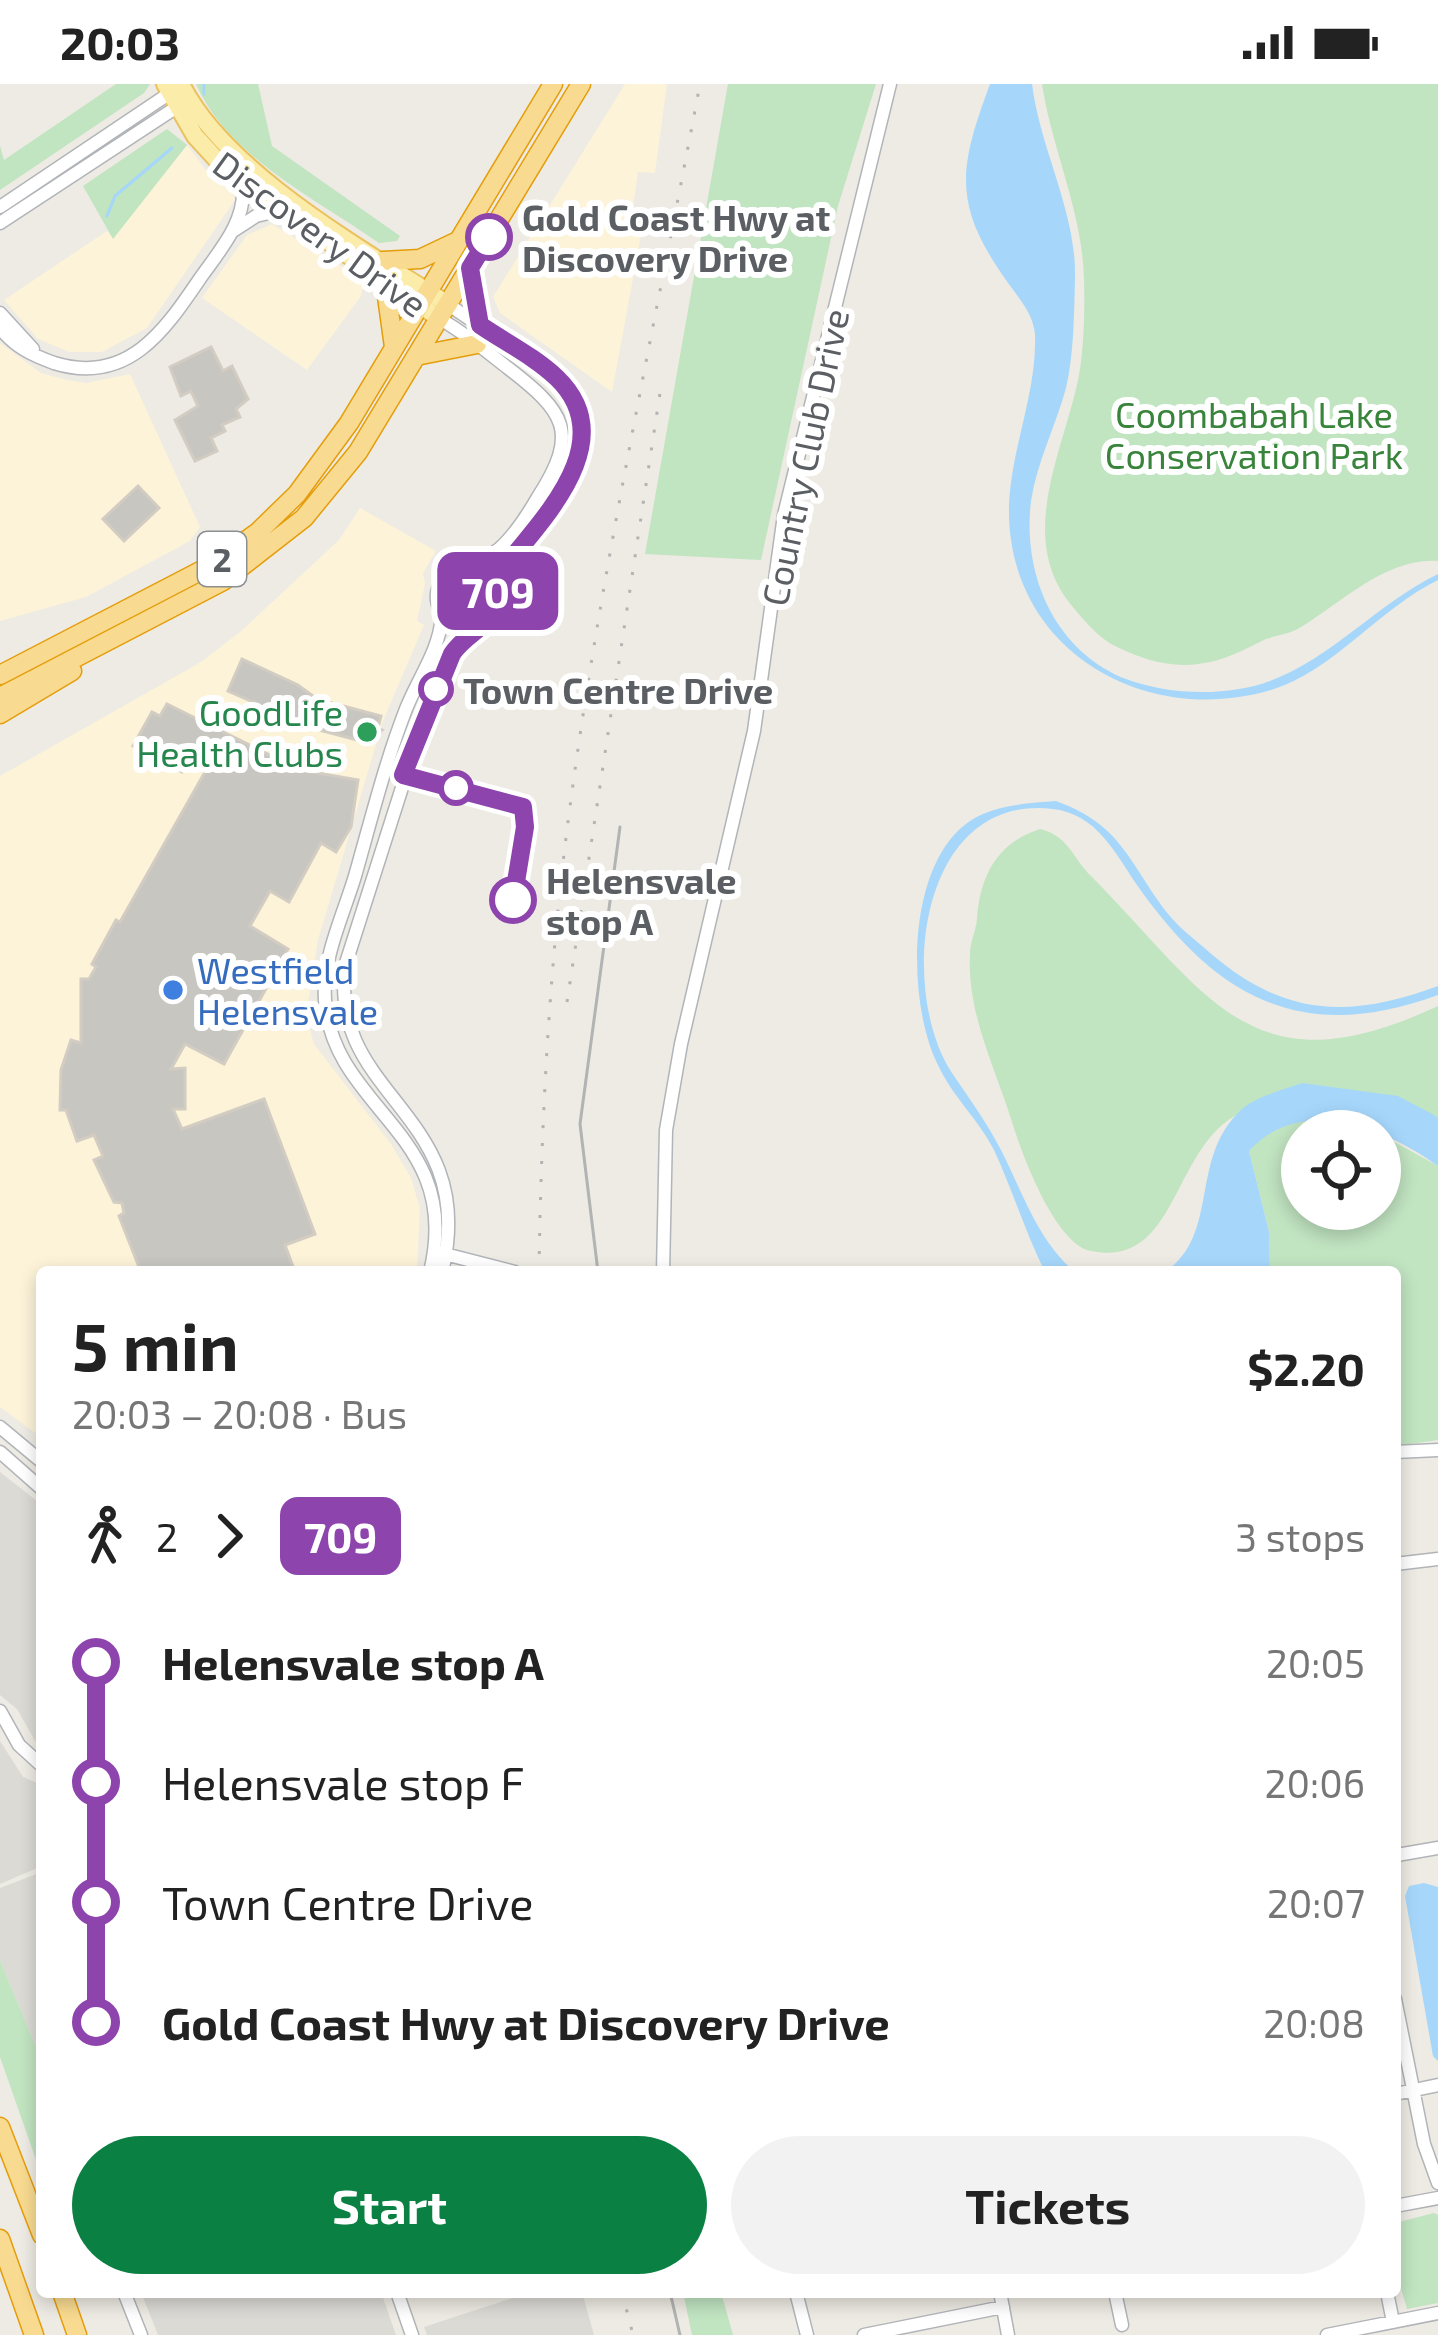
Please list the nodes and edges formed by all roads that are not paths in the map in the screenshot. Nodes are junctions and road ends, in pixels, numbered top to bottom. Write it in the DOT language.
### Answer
graph roads {
  1 [pos="553,84"];
  2 [pos="580,84"];
  3 [pos="890,84"];
  4 [pos="177,92"];
  5 [pos="244,185"];
  6 [pos="0,207"];
  7 [pos="280,210"];
  8 [pos="0,223"];
  9 [pos="233,231"];
  10 [pos="458,241"];
  11 [pos="383,261"];
  12 [pos="470,268"];
  13 [pos="385,282"];
  14 [pos="423,298"];
  15 [pos="444,312"];
  16 [pos="0,313"];
  17 [pos="0,328"];
  18 [pos="479,334"];
  19 [pos="394,347"];
  20 [pos="416,356"];
  21 [pos="48,361"];
  22 [pos="482,571"];
  23 [pos="498,592"];
  24 [pos="442,616"];
  25 [pos="476,627"];
  26 [pos="55,646"];
  27 [pos="85,653"];
  28 [pos="0,663"];
  29 [pos="0,675"];
  30 [pos="0,697"];
  31 [pos="0,714"];
  32 [pos="385,771"];
  33 [pos="403,775"];
  34 [pos="441,1254"];
  35 [pos="434,1266"];
  36 [pos="442,1266"];
  37 [pos="490,1266"];
  38 [pos="666,1266"];
  39 [pos="3,1432"];
  40 [pos="36,1446"];
  41 [pos="1438,1450"];
  42 [pos="0,1452"];
  43 [pos="1401,1452"];
  44 [pos="36,1457"];
  45 [pos="36,1484"];
  46 [pos="1438,1559"];
  47 [pos="1401,1563"];
  48 [pos="0,1711"];
  49 [pos="36,1760"];
  50 [pos="1438,1848"];
  51 [pos="1401,1853"];
  52 [pos="1401,2029"];
  53 [pos="1438,2085"];
  54 [pos="1413,2090"];
  55 [pos="1401,2093"];
  56 [pos="0,2127"];
  57 [pos="1438,2183"];
  58 [pos="1438,2198"];
  59 [pos="1401,2205"];
  60 [pos="36,2220"];
  61 [pos="0,2239"];
  62 [pos="64,2298"];
  63 [pos="126,2298"];
  64 [pos="399,2298"];
  65 [pos="798,2298"];
  66 [pos="1116,2298"];
  67 [pos="1388,2298"];
  68 [pos="1001,2300"];
  69 [pos="1438,2313"];
  70 [pos="1393,2322"];
  71 [pos="1122,2324"];
  72 [pos="1349,2333"];
  73 [pos="34,2335"];
  74 [pos="77,2335"];
  75 [pos="141,2335"];
  76 [pos="412,2335"];
  77 [pos="807,2335"];
  78 [pos="864,2335"];
  79 [pos="1008,2335"];
  80 [pos="1327,2335"];
  1 -- 10 [label="highway, 2"];
  2 -- 12 [label="highway, 2"];
  3 -- 38 [label="street, Country Club Drive"];
  4 -- 5 [label="main road, Discovery Drive"];
  4 -- 6 [label="street"];
  4 -- 8 [label="street"];
  4 -- 11 [label="main road, Discovery Drive"];
  5 -- 7 [label="main road, Discovery Drive"];
  5 -- 9 [label="street"];
  7 -- 9 [label="street"];
  7 -- 13 [label="main road, Discovery Drive"];
  9 -- 21 [label="street"];
  10 -- 11 [label="highway"];
  10 -- 14 [label="highway, 2"];
  11 -- 14 [label="main road, Discovery Drive"];
  12 -- 15 [label="highway, 2"];
  12 -- 18 [label="highway"];
  13 -- 14 [label="main road, Discovery Drive"];
  13 -- 19 [label="highway"];
  14 -- 15 [label="main road"];
  14 -- 19 [label="highway, 2"];
  15 -- 18 [label="street"];
  15 -- 20 [label="highway, 2"];
  16 -- 21 [label="street"];
  17 -- 21 [label="street"];
  18 -- 20 [label="highway"];
  18 -- 22 [label="street"];
  18 -- 23 [label="street"];
  19 -- 26 [label="highway, 2"];
  20 -- 27 [label="highway, 2"];
  22 -- 23 [label="street"];
  22 -- 24 [label="street"];
  23 -- 25 [label="street"];
  24 -- 25 [label="street"];
  24 -- 32 [label="street"];
  25 -- 33 [label="street"];
  26 -- 28 [label="highway"];
  26 -- 29 [label="highway, 2"];
  27 -- 30 [label="highway, 2"];
  27 -- 31 [label="highway"];
  32 -- 33 [label="street"];
  32 -- 34 [label="street"];
  33 -- 34 [label="street"];
  34 -- 35 [label="street"];
  34 -- 36 [label="street"];
  34 -- 37 [label="street"];
  39 -- 40 [label="street"];
  39 -- 44 [label="street"];
  41 -- 43 [label="street"];
  42 -- 45 [label="street"];
  46 -- 47 [label="street"];
  48 -- 49 [label="street"];
  50 -- 51 [label="street"];
  52 -- 54 [label="street"];
  53 -- 54 [label="street"];
  54 -- 55 [label="street"];
  54 -- 57 [label="street"];
  56 -- 60 [label="highway"];
  58 -- 59 [label="street"];
  61 -- 73 [label="highway"];
  62 -- 74 [label="highway"];
  63 -- 75 [label="street"];
  64 -- 76 [label="street"];
  65 -- 77 [label="street"];
  66 -- 71 [label="street"];
  67 -- 70 [label="street"];
  68 -- 78 [label="street"];
  68 -- 79 [label="street"];
  69 -- 70 [label="street"];
  70 -- 72 [label="street"];
  72 -- 80 [label="street"];
}
